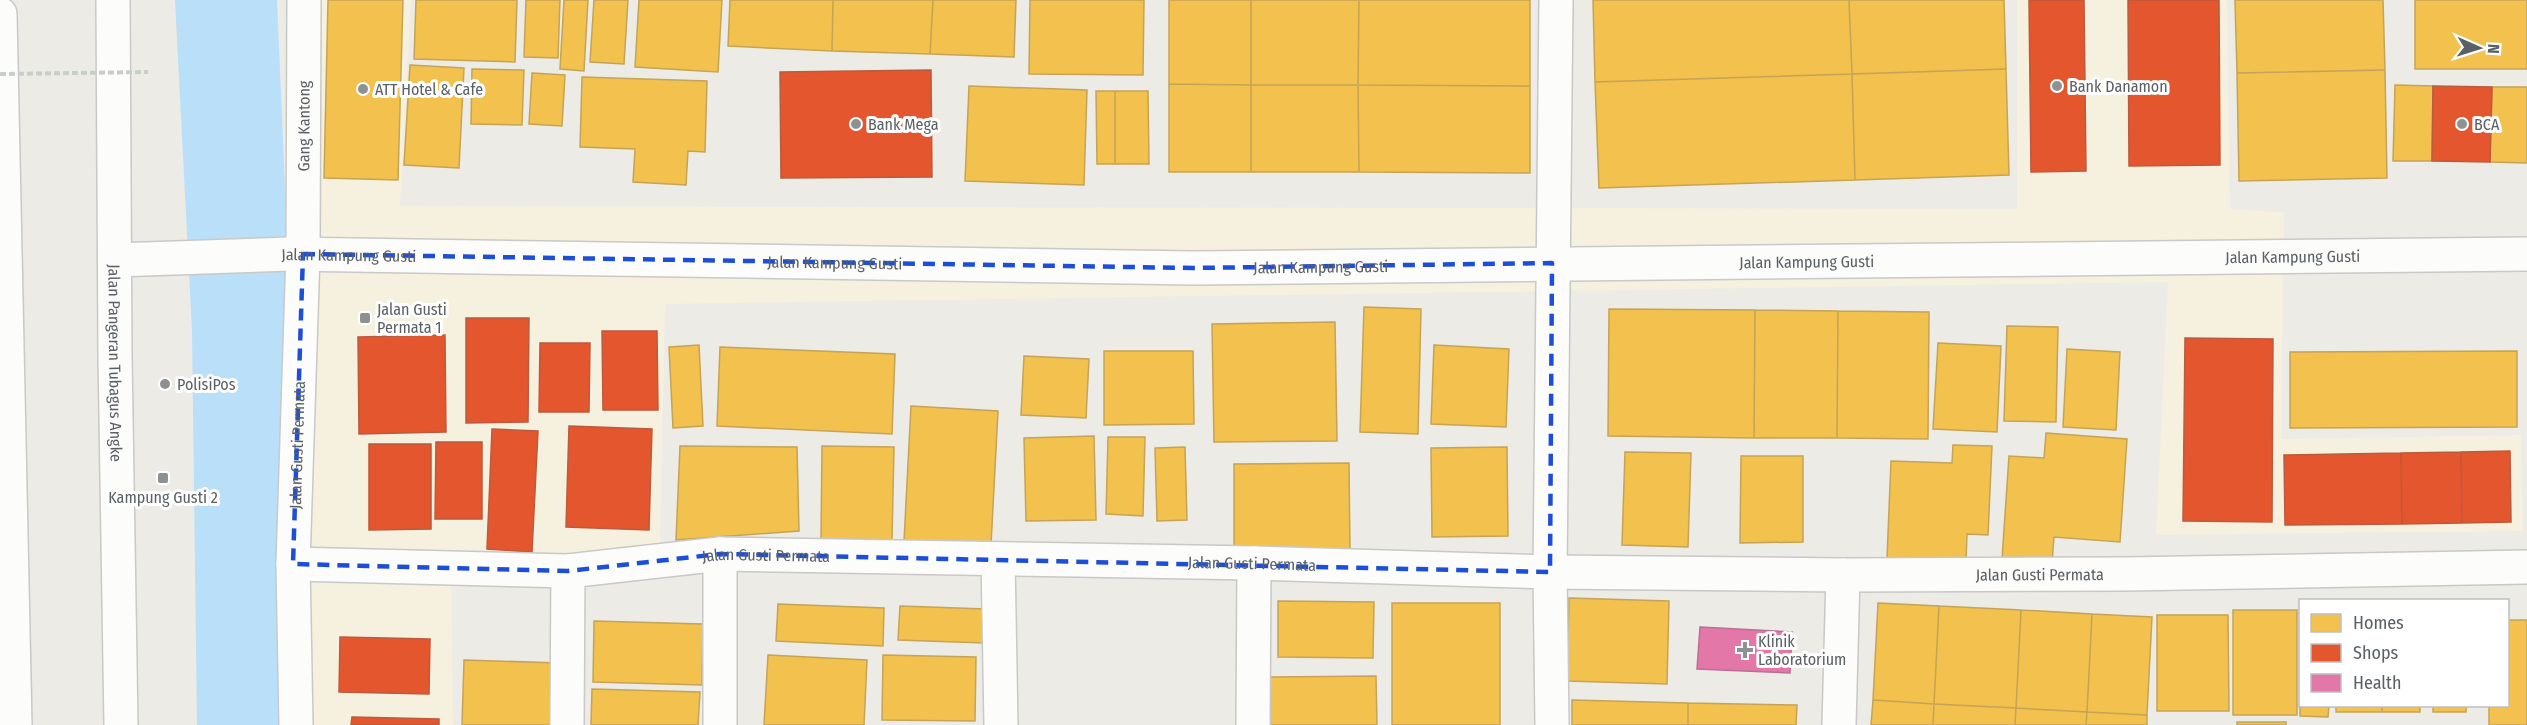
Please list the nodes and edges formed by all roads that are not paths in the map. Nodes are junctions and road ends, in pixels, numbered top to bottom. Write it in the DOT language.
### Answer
graph roads {
  1 [pos="113,0"];
  2 [pos="304,0"];
  3 [pos="1556,0"];
  4 [pos="0,14"];
  5 [pos="296,254"];
  6 [pos="2527,254"];
  7 [pos="115,260"];
  8 [pos="1552,263"];
  9 [pos="4,380"];
  10 [pos="720,555"];
  11 [pos="998,560"];
  12 [pos="1254,563"];
  13 [pos="293,564"];
  14 [pos="2527,567"];
  15 [pos="568,571"];
  16 [pos="1551,572"];
  17 [pos="1843,575"];
  18 [pos="15,725"];
  19 [pos="121,725"];
  20 [pos="296,725"];
  21 [pos="567,725"];
  22 [pos="720,725"];
  23 [pos="1001,725"];
  24 [pos="1253,725"];
  25 [pos="1552,725"];
  26 [pos="1839,725"];
  1 -- 7 [label="street, Jalan Pangeran Tubagus Angke"];
  2 -- 5 [label="street, Gang Kantong"];
  3 -- 8 [label="street"];
  4 -- 9 [label="street"];
  5 -- 7 [label="street, Jalan Kampung Gusti"];
  5 -- 8 [label="street, Jalan Kampung Gusti"];
  5 -- 13 [label="street, Jalan Gusti Permata"];
  6 -- 8 [label="street, Jalan Kampung Gusti"];
  7 -- 19 [label="street, Jalan Pangeran Tubagus Angke"];
  8 -- 16 [label="street"];
  9 -- 18 [label="street"];
  10 -- 11 [label="street, Jalan Gusti Permata"];
  10 -- 15 [label="street, Jalan Gusti Permata"];
  10 -- 22 [label="street"];
  11 -- 12 [label="street, Jalan Gusti Permata"];
  11 -- 23 [label="street"];
  12 -- 16 [label="street, Jalan Gusti Permata"];
  12 -- 24 [label="street"];
  13 -- 15 [label="street, Jalan Gusti Permata"];
  13 -- 20 [label="street"];
  14 -- 17 [label="street, Jalan Gusti Permata"];
  15 -- 21 [label="street"];
  16 -- 17 [label="street, Jalan Gusti Permata"];
  16 -- 25 [label="street"];
  17 -- 26 [label="street"];
}
